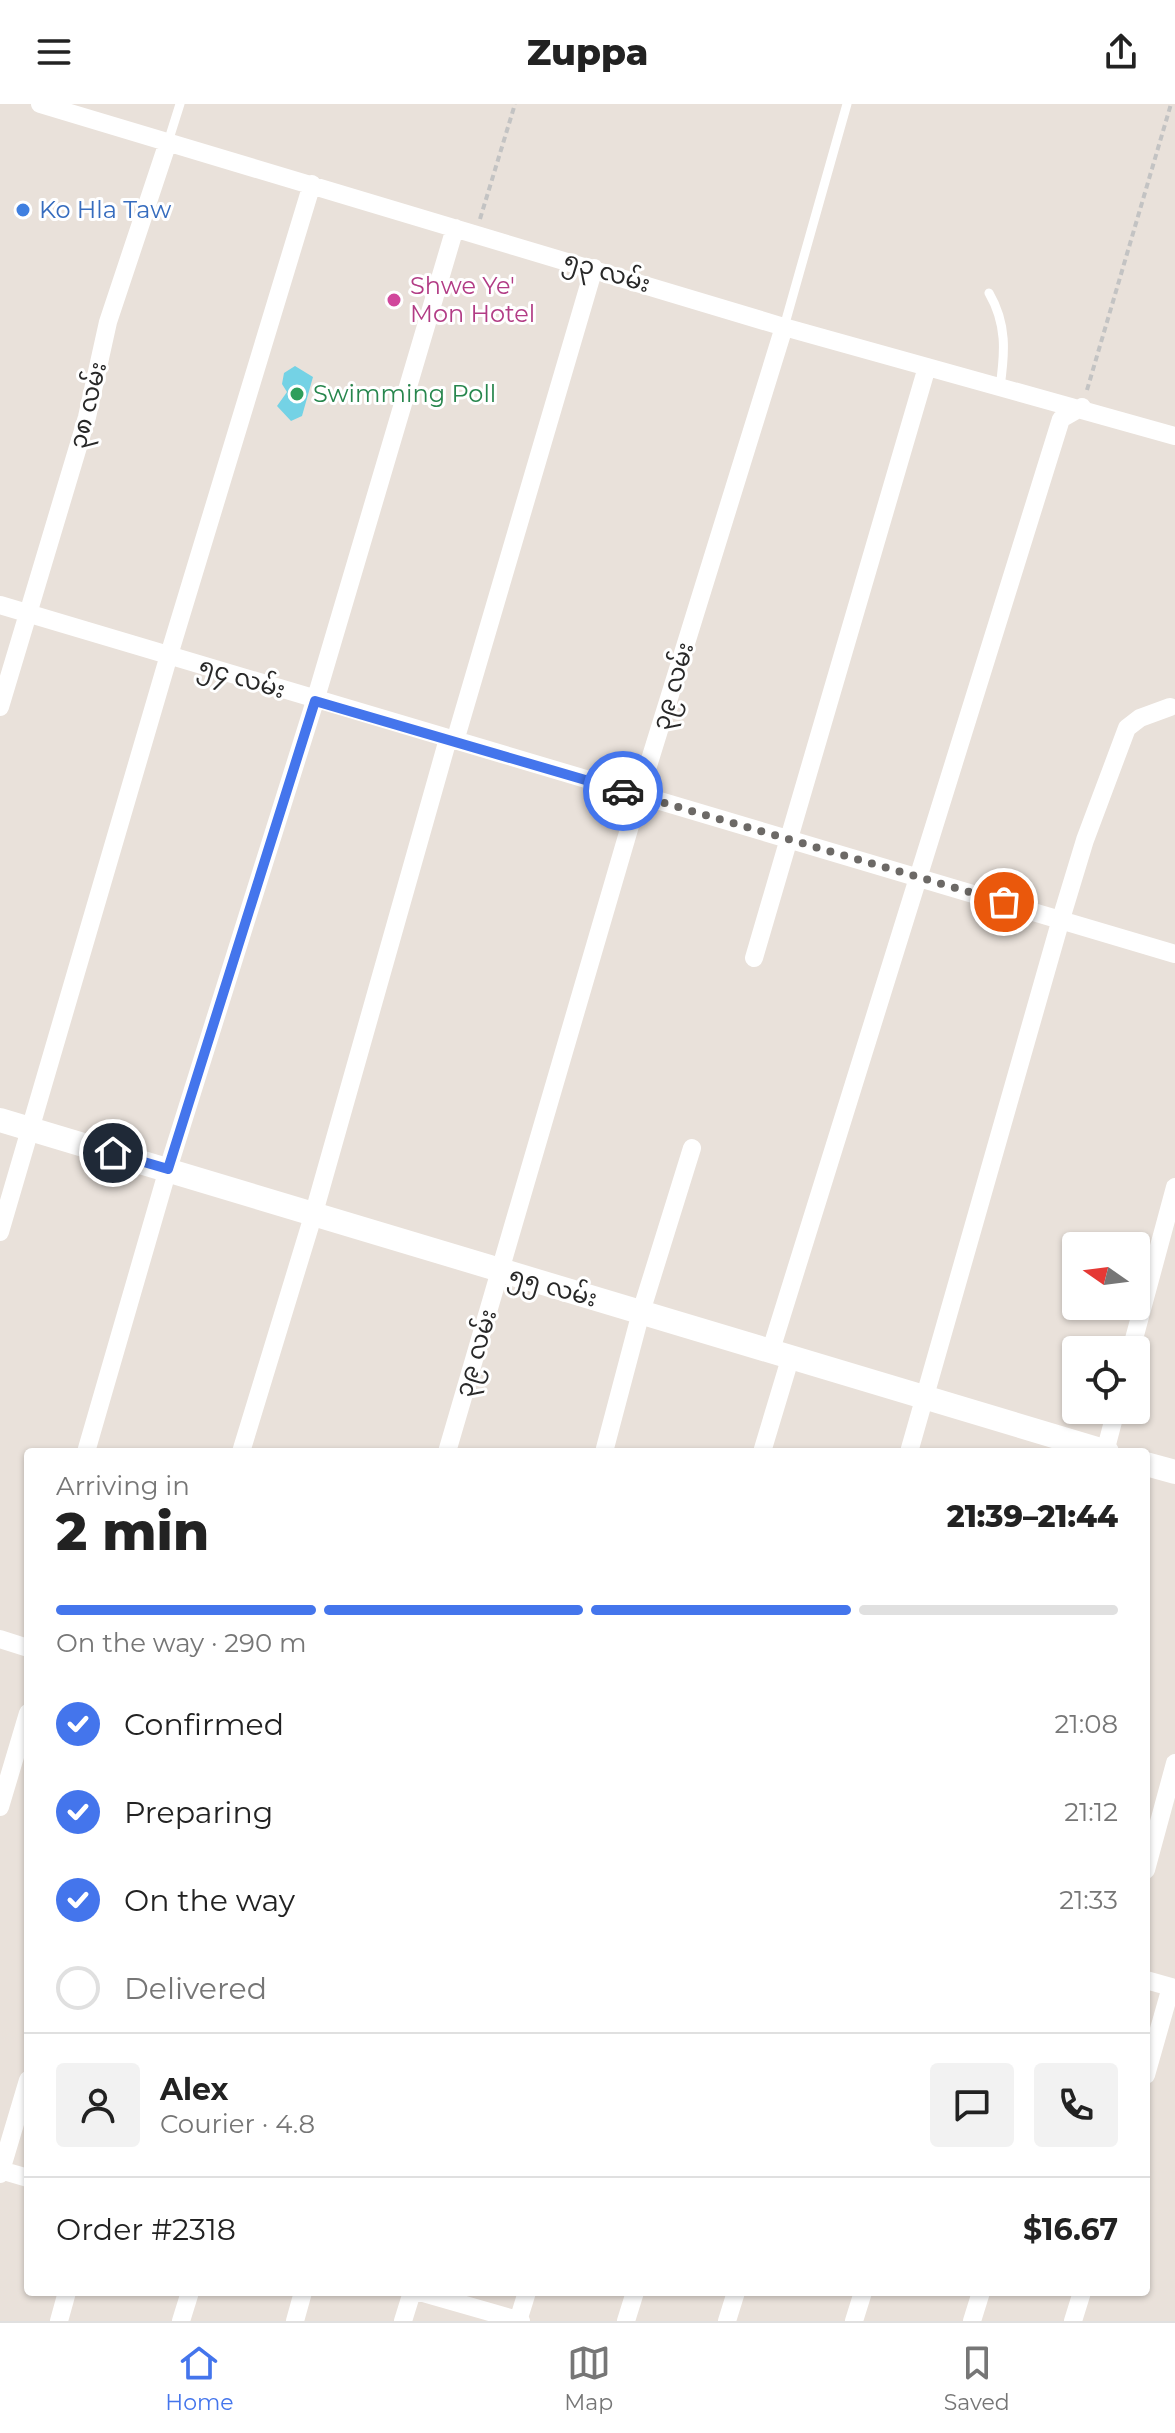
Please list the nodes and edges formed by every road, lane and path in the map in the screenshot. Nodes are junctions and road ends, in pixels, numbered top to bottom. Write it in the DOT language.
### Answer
graph roads {
  1 [pos="40,104"];
  2 [pos="180,104"];
  3 [pos="515,104"];
  4 [pos="847,104"];
  5 [pos="1171,104"];
  6 [pos="168,142"];
  7 [pos="312,184"];
  8 [pos="455,228"];
  9 [pos="476,232"];
  10 [pos="594,268"];
  11 [pos="989,293"];
  12 [pos="784,327"];
  13 [pos="927,367"];
  14 [pos="1000,387"];
  15 [pos="1082,407"];
  16 [pos="1175,436"];
  17 [pos="0,605"];
  18 [pos="28,613"];
  19 [pos="169,655"];
  20 [pos="315,701"];
  21 [pos="0,707"];
  22 [pos="1170,707"];
  23 [pos="452,740"];
  24 [pos="639,795"];
  25 [pos="789,838"];
  26 [pos="919,877"];
  27 [pos="1061,919"];
  28 [pos="1175,954"];
  29 [pos="754,958"];
  30 [pos="0,1120"];
  31 [pos="31,1129"];
  32 [pos="692,1148"];
  33 [pos="168,1169"];
  34 [pos="1175,1187"];
  35 [pos="313,1216"];
  36 [pos="0,1232"];
  37 [pos="501,1272"];
  38 [pos="641,1312"];
  39 [pos="1134,1336"];
  40 [pos="780,1356"];
  41 [pos="925,1399"];
  42 [pos="1113,1424"];
  43 [pos="87,1448"];
  44 [pos="242,1448"];
  45 [pos="448,1448"];
  46 [pos="605,1448"];
  47 [pos="763,1448"];
  48 [pos="910,1448"];
  49 [pos="1092,1448"];
  50 [pos="1107,1448"];
  51 [pos="1150,1465"];
  52 [pos="1175,1472"];
  53 [pos="0,1639"];
  54 [pos="24,1647"];
  55 [pos="24,1726"];
  56 [pos="1175,1763"];
  57 [pos="0,1807"];
  58 [pos="1150,1855"];
  59 [pos="1150,1981"];
  60 [pos="1173,1988"];
  61 [pos="1150,2062"];
  62 [pos="24,2093"];
  63 [pos="0,2171"];
  64 [pos="24,2177"];
  65 [pos="66,2296"];
  66 [pos="189,2296"];
  67 [pos="302,2296"];
  68 [pos="411,2296"];
  69 [pos="434,2296"];
  70 [pos="526,2296"];
  71 [pos="634,2296"];
  72 [pos="735,2296"];
  73 [pos="862,2296"];
  74 [pos="980,2296"];
  75 [pos="1081,2296"];
  76 [pos="59,2321"];
  77 [pos="181,2321"];
  78 [pos="295,2321"];
  79 [pos="403,2321"];
  80 [pos="519,2321"];
  81 [pos="626,2321"];
  82 [pos="727,2321"];
  83 [pos="854,2321"];
  84 [pos="972,2321"];
  85 [pos="1073,2321"];
  1 -- 6 [label="street, ၅၃ လမ်း"];
  2 -- 6 [label="lane, ၃၈ လမ်း"];
  3 -- 9 [label="path"];
  4 -- 12 [label="lane, ၃၉ လမ်း"];
  5 -- 15 [label="path"];
  6 -- 7 [label="street, ၅၃ လမ်း"];
  6 -- 18 [label="street, ၃၈ လမ်း"];
  7 -- 8 [label="street, ၅၃ လမ်း"];
  7 -- 19 [label="street"];
  8 -- 9 [label="street, ၅၃ လမ်း"];
  8 -- 20 [label="street"];
  9 -- 10 [label="street, ၅၃ လမ်း"];
  10 -- 12 [label="street, ၅၃ လမ်း"];
  10 -- 23 [label="street"];
  11 -- 14 [label="lane"];
  12 -- 13 [label="street, ၅၃ လမ်း"];
  12 -- 24 [label="street, ၃၉ လမ်း"];
  13 -- 14 [label="street, ၅၃ လမ်း"];
  13 -- 25 [label="street"];
  14 -- 15 [label="street, ၅၃ လမ်း"];
  15 -- 16 [label="street, ၅၃ လမ်း"];
  15 -- 26 [label="street"];
  17 -- 18 [label="street, ၅၄ လမ်း"];
  18 -- 19 [label="street, ၅၄ လမ်း"];
  18 -- 21 [label="street, ၃၈ လမ်း"];
  19 -- 20 [label="street, ၅၄ လမ်း"];
  19 -- 31 [label="street"];
  20 -- 23 [label="street, ၅၄ လမ်း"];
  20 -- 33 [label="street"];
  22 -- 27 [label="street"];
  23 -- 24 [label="street, ၅၄ လမ်း"];
  23 -- 35 [label="street"];
  24 -- 25 [label="street, ၅၄ လမ်း"];
  24 -- 37 [label="street, ၃၉ လမ်း"];
  25 -- 26 [label="street, ၅၄ လမ်း"];
  25 -- 29 [label="street"];
  26 -- 27 [label="street, ၅၄ လမ်း"];
  26 -- 40 [label="street"];
  27 -- 28 [label="street, ၅၄ လမ်း"];
  27 -- 41 [label="street"];
  30 -- 31 [label="main road, ၅၅ လမ်း"];
  31 -- 33 [label="main road, ၅၅ လမ်း"];
  31 -- 36 [label="street"];
  32 -- 38 [label="street"];
  33 -- 35 [label="main road, ၅၅ လမ်း"];
  33 -- 43 [label="street"];
  34 -- 39 [label="street"];
  35 -- 37 [label="main road, ၅၅ လမ်း"];
  35 -- 44 [label="street"];
  37 -- 38 [label="main road, ၅၅ လမ်း"];
  37 -- 45 [label="street, ၃၉ လမ်း"];
  38 -- 40 [label="main road, ၅၅ လမ်း"];
  38 -- 46 [label="street"];
  40 -- 41 [label="main road, ၅၅ လမ်း"];
  40 -- 47 [label="street"];
  41 -- 48 [label="street"];
  41 -- 49 [label="main road, ၅၅ လမ်း"];
  42 -- 50 [label="street"];
  51 -- 52 [label="main road"];
  53 -- 54 [label="street"];
  55 -- 57 [label="street"];
  56 -- 58 [label="street"];
  59 -- 60 [label="street"];
  60 -- 61 [label="street"];
  62 -- 63 [label="street"];
  63 -- 64 [label="street"];
  65 -- 76 [label="street"];
  66 -- 77 [label="street"];
  67 -- 78 [label="street"];
  68 -- 79 [label="street"];
  69 -- 80 [label="street"];
  70 -- 80 [label="street"];
  71 -- 81 [label="street"];
  72 -- 82 [label="street"];
  73 -- 83 [label="street"];
  74 -- 84 [label="street"];
  75 -- 85 [label="street"];
}
